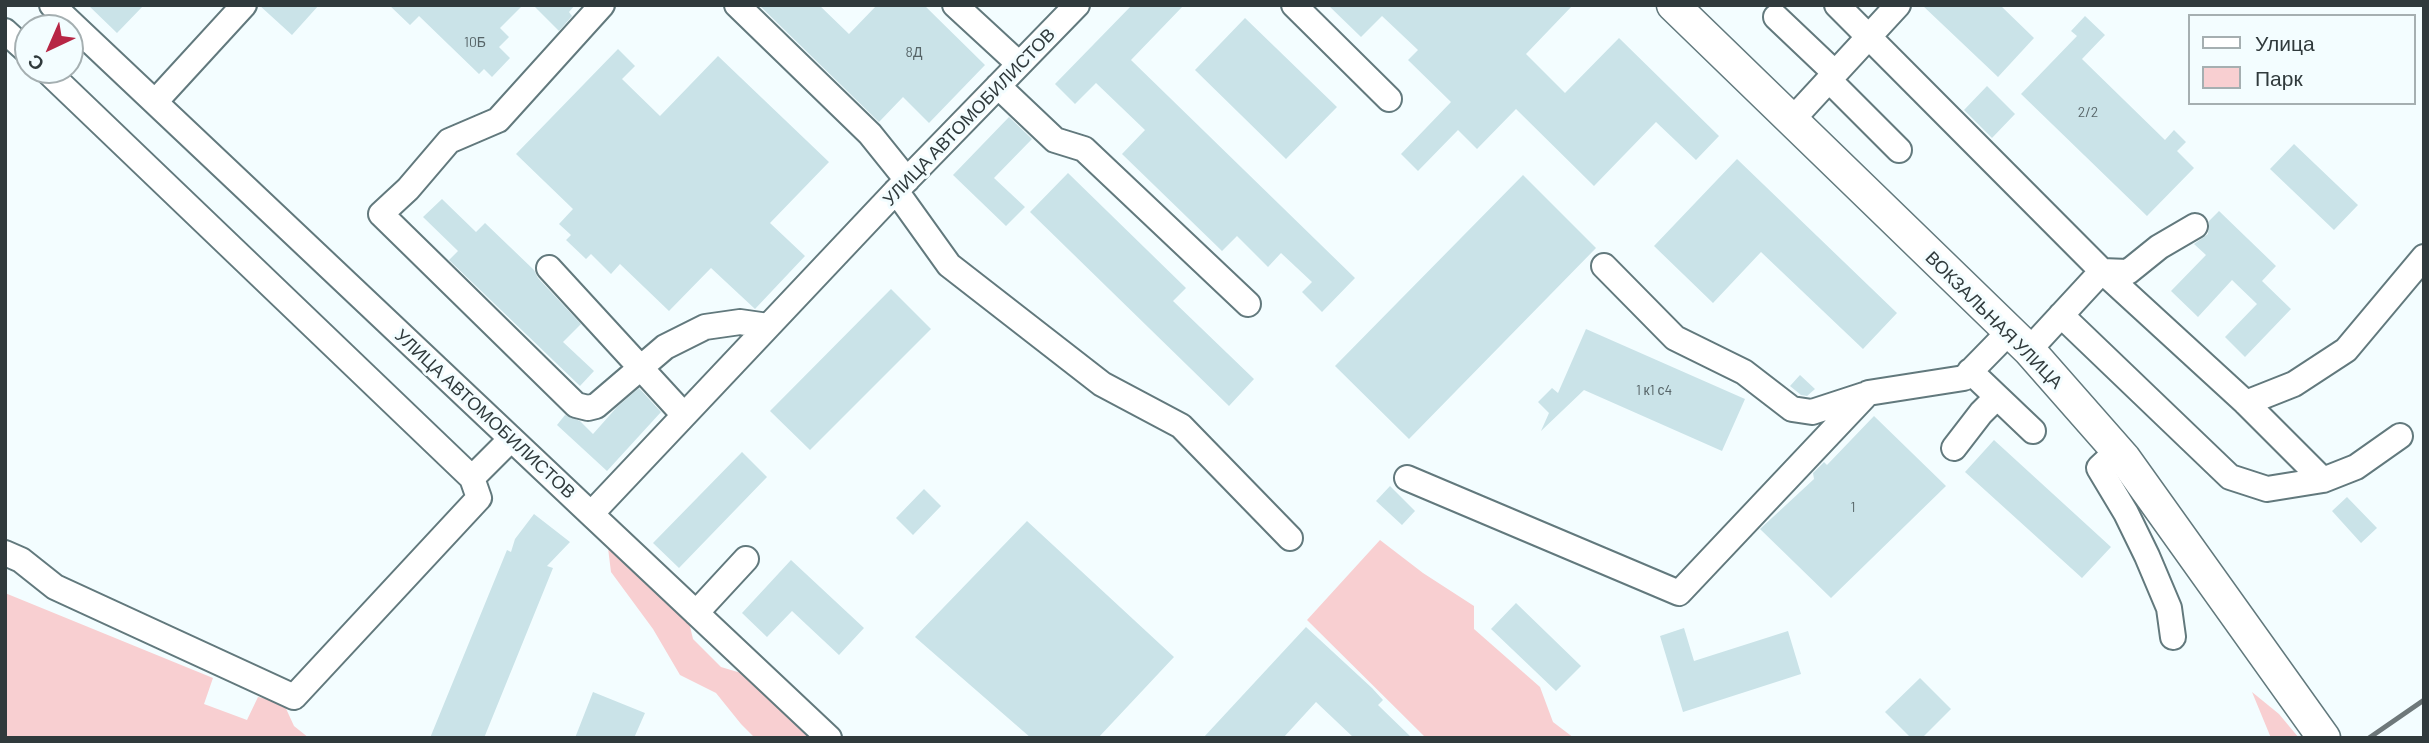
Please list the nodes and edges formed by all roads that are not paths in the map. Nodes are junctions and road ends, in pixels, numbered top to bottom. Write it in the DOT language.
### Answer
graph roads {
  1 [pos="52,5"];
  2 [pos="244,5"];
  3 [pos="602,5"];
  4 [pos="737,5"];
  5 [pos="955,5"];
  6 [pos="1077,5"];
  7 [pos="1294,5"];
  8 [pos="1674,5"];
  9 [pos="1837,5"];
  10 [pos="1898,5"];
  11 [pos="1776,17"];
  12 [pos="1869,36"];
  13 [pos="1019,64"];
  14 [pos="1832,77"];
  15 [pos="61,84"];
  16 [pos="998,86"];
  17 [pos="1389,99"];
  18 [pos="155,102"];
  19 [pos="1791,121"];
  20 [pos="1899,149"];
  21 [pos="901,185"];
  22 [pos="2195,226"];
  23 [pos="2424,257"];
  24 [pos="1604,266"];
  25 [pos="549,268"];
  26 [pos="2102,271"];
  27 [pos="1248,304"];
  28 [pos="2061,315"];
  29 [pos="768,326"];
  30 [pos="2019,341"];
  31 [pos="639,368"];
  32 [pos="1970,372"];
  33 [pos="1868,393"];
  34 [pos="1997,397"];
  35 [pos="2246,403"];
  36 [pos="684,415"];
  37 [pos="2033,431"];
  38 [pos="2400,436"];
  39 [pos="511,439"];
  40 [pos="1954,448"];
  41 [pos="2117,451"];
  42 [pos="472,478"];
  43 [pos="1407,478"];
  44 [pos="2323,480"];
  45 [pos="591,514"];
  46 [pos="1290,538"];
  47 [pos="5,553"];
  48 [pos="746,559"];
  49 [pos="696,613"];
  50 [pos="2173,637"];
  51 [pos="829,738"];
  52 [pos="2323,738"];
  1 -- 18 [label="street, УЛИЦА АВТОМОБИЛИСТОВ"];
  2 -- 18 [label="street"];
  3 -- 31 [label="street"];
  4 -- 21 [label="street"];
  5 -- 13 [label="street"];
  6 -- 13 [label="street, УЛИЦА АВТОМОБИЛИСТОВ"];
  7 -- 17 [label="street"];
  8 -- 19 [label="main road, ВОКЗАЛЬНАЯ УЛИЦА"];
  9 -- 12 [label="street"];
  10 -- 12 [label="street"];
  11 -- 14 [label="street"];
  12 -- 14 [label="street"];
  12 -- 26 [label="street"];
  13 -- 16 [label="street, УЛИЦА АВТОМОБИЛИСТОВ"];
  14 -- 19 [label="street"];
  14 -- 20 [label="street"];
  15 -- 42 [label="street"];
  16 -- 21 [label="street, УЛИЦА АВТОМОБИЛИСТОВ"];
  16 -- 27 [label="street"];
  18 -- 39 [label="street, УЛИЦА АВТОМОБИЛИСТОВ"];
  19 -- 30 [label="main road, ВОКЗАЛЬНАЯ УЛИЦА"];
  21 -- 29 [label="street, УЛИЦА АВТОМОБИЛИСТОВ"];
  21 -- 46 [label="street"];
  22 -- 26 [label="street"];
  23 -- 35 [label="street"];
  24 -- 33 [label="street"];
  25 -- 31 [label="street"];
  26 -- 28 [label="street"];
  26 -- 35 [label="street"];
  28 -- 30 [label="street"];
  28 -- 44 [label="street"];
  29 -- 31 [label="street"];
  29 -- 36 [label="street, УЛИЦА АВТОМОБИЛИСТОВ"];
  30 -- 32 [label="street"];
  30 -- 41 [label="main road, ВОКЗАЛЬНАЯ УЛИЦА"];
  31 -- 36 [label="street"];
  32 -- 33 [label="street"];
  32 -- 34 [label="street"];
  33 -- 43 [label="street"];
  34 -- 37 [label="street"];
  34 -- 40 [label="street"];
  35 -- 44 [label="street"];
  36 -- 45 [label="street, УЛИЦА АВТОМОБИЛИСТОВ"];
  38 -- 44 [label="street"];
  39 -- 42 [label="street"];
  39 -- 45 [label="street, УЛИЦА АВТОМОБИЛИСТОВ"];
  41 -- 50 [label="street"];
  41 -- 52 [label="main road, ВОКЗАЛЬНАЯ УЛИЦА"];
  42 -- 47 [label="street"];
  45 -- 49 [label="street"];
  48 -- 49 [label="street"];
  49 -- 51 [label="street"];
}
